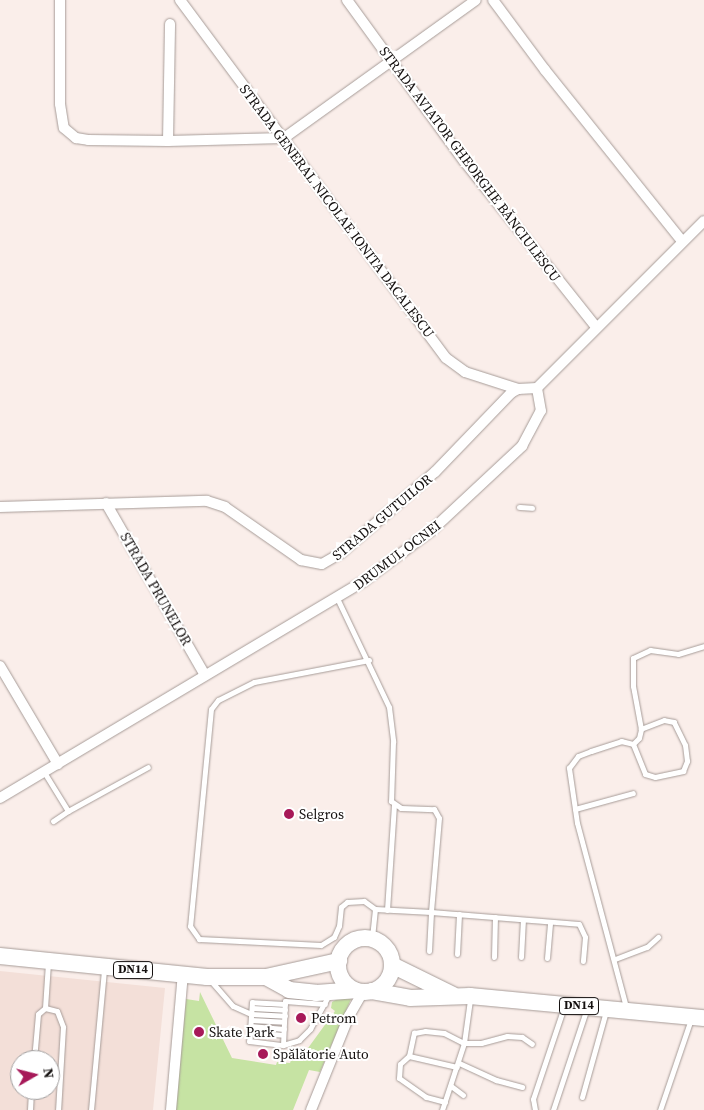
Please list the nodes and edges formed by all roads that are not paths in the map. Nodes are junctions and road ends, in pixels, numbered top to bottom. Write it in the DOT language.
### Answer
graph roads {
  1 [pos="60,0"];
  2 [pos="180,0"];
  3 [pos="347,0"];
  4 [pos="476,0"];
  5 [pos="493,0"];
  6 [pos="170,24"];
  7 [pos="392,61"];
  8 [pos="284,138"];
  9 [pos="168,141"];
  10 [pos="704,220"];
  11 [pos="682,241"];
  12 [pos="596,327"];
  13 [pos="538,388"];
  14 [pos="518,389"];
  15 [pos="106,504"];
  16 [pos="0,507"];
  17 [pos="519,507"];
  18 [pos="532,508"];
  19 [pos="337,598"];
  20 [pos="704,646"];
  21 [pos="369,660"];
  22 [pos="0,666"];
  23 [pos="206,674"];
  24 [pos="641,728"];
  25 [pos="633,744"];
  26 [pos="58,764"];
  27 [pos="148,767"];
  28 [pos="44,772"];
  29 [pos="633,793"];
  30 [pos="0,798"];
  31 [pos="394,805"];
  32 [pos="575,809"];
  33 [pos="68,811"];
  34 [pos="53,821"];
  35 [pos="375,909"];
  36 [pos="387,910"];
  37 [pos="431,912"];
  38 [pos="459,914"];
  39 [pos="495,917"];
  40 [pos="523,920"];
  41 [pos="550,922"];
  42 [pos="658,937"];
  43 [pos="372,939"];
  44 [pos="429,951"];
  45 [pos="457,954"];
  46 [pos="0,956"];
  47 [pos="494,956"];
  48 [pos="521,957"];
  49 [pos="547,958"];
  50 [pos="615,959"];
  51 [pos="339,960"];
  52 [pos="583,961"];
  53 [pos="48,962"];
  54 [pos="392,965"];
  55 [pos="104,968"];
  56 [pos="184,974"];
  57 [pos="207,977"];
  58 [pos="266,977"];
  59 [pos="363,991"];
  60 [pos="453,995"];
  61 [pos="470,996"];
  62 [pos="328,999"];
  63 [pos="565,1004"];
  64 [pos="588,1006"];
  65 [pos="45,1008"];
  66 [pos="607,1008"];
  67 [pos="626,1010"];
  68 [pos="251,1011"];
  69 [pos="285,1013"];
  70 [pos="698,1017"];
  71 [pos="250,1020"];
  72 [pos="250,1029"];
  73 [pos="284,1032"];
  74 [pos="464,1043"];
  75 [pos="283,1044"];
  76 [pos="532,1044"];
  77 [pos="35,1050"];
  78 [pos="409,1056"];
  79 [pos="458,1065"];
  80 [pos="451,1086"];
  81 [pos="522,1087"];
  82 [pos="463,1095"];
  83 [pos="582,1097"];
  84 [pos="445,1102"];
  85 [pos="58,1110"];
  86 [pos="91,1110"];
  87 [pos="171,1110"];
  88 [pos="311,1110"];
  89 [pos="442,1110"];
  90 [pos="535,1110"];
  91 [pos="553,1110"];
  92 [pos="660,1110"];
  1 -- 9 [label="street"];
  2 -- 8 [label="street, STRADA GENERAL NICOLAE IONITA DACALESCU"];
  3 -- 7 [label="street, STRADA AVIATOR GHEORGHE BĂNCIULESCU"];
  4 -- 7 [label="street"];
  5 -- 11 [label="street"];
  6 -- 9 [label="street"];
  7 -- 8 [label="street"];
  7 -- 12 [label="street, STRADA AVIATOR GHEORGHE BĂNCIULESCU"];
  8 -- 9 [label="street"];
  8 -- 14 [label="street, STRADA GENERAL NICOLAE IONITA DACALESCU"];
  10 -- 11 [label="street"];
  11 -- 12 [label="street"];
  12 -- 13 [label="street"];
  13 -- 14 [label="street"];
  13 -- 19 [label="street, DRUMUL OCNEI"];
  14 -- 15 [label="street, STRADA GUTUILOR"];
  15 -- 16 [label="street, STRADA GUTUILOR"];
  15 -- 23 [label="street, STRADA PRUNELOR"];
  17 -- 18 [label="lane"];
  19 -- 21 [label="lane"];
  19 -- 23 [label="street, DRUMUL OCNEI"];
  20 -- 24 [label="lane"];
  21 -- 31 [label="lane"];
  21 -- 35 [label="lane"];
  22 -- 26 [label="street"];
  23 -- 26 [label="street, DRUMUL OCNEI"];
  24 -- 25 [label="lane"];
  24 -- 25 [label="lane"];
  25 -- 32 [label="lane"];
  26 -- 28 [label="street, DRUMUL OCNEI"];
  27 -- 33 [label="lane"];
  28 -- 30 [label="street, DRUMUL OCNEI"];
  28 -- 33 [label="lane"];
  29 -- 32 [label="lane"];
  31 -- 36 [label="lane"];
  31 -- 37 [label="lane"];
  32 -- 50 [label="lane"];
  33 -- 34 [label="lane"];
  35 -- 36 [label="lane"];
  35 -- 43 [label="lane"];
  36 -- 37 [label="lane"];
  37 -- 38 [label="lane"];
  37 -- 44 [label="lane"];
  38 -- 39 [label="lane"];
  38 -- 45 [label="lane"];
  39 -- 40 [label="lane"];
  39 -- 47 [label="lane"];
  40 -- 41 [label="lane"];
  40 -- 48 [label="lane"];
  41 -- 49 [label="lane"];
  41 -- 52 [label="lane"];
  42 -- 50 [label="lane"];
  43 -- 51 [label="main road"];
  43 -- 54 [label="main road"];
  46 -- 53 [label="main road, DN14"];
  50 -- 67 [label="lane"];
  51 -- 58 [label="main road, DN14"];
  51 -- 59 [label="main road"];
  53 -- 55 [label="main road, DN14"];
  53 -- 65 [label="lane"];
  54 -- 59 [label="main road"];
  54 -- 60 [label="main road, DN14"];
  55 -- 56 [label="main road, DN14"];
  55 -- 86 [label="lane"];
  56 -- 57 [label="main road, DN14"];
  56 -- 87 [label="street"];
  57 -- 58 [label="main road, DN14"];
  57 -- 68 [label="lane"];
  58 -- 62 [label="main road, DN14"];
  59 -- 60 [label="main road, DN14"];
  59 -- 62 [label="main road, DN14"];
  59 -- 88 [label="street"];
  60 -- 61 [label="main road, DN14"];
  61 -- 63 [label="main road, DN14"];
  61 -- 74 [label="lane"];
  62 -- 69 [label="lane"];
  62 -- 75 [label="lane"];
  63 -- 64 [label="main road, DN14"];
  63 -- 90 [label="lane"];
  64 -- 66 [label="main road, DN14"];
  64 -- 91 [label="lane"];
  65 -- 77 [label="lane"];
  65 -- 85 [label="lane"];
  66 -- 67 [label="main road, DN14"];
  66 -- 83 [label="lane"];
  67 -- 70 [label="main road, DN14"];
  68 -- 69 [label="lane"];
  68 -- 69 [label="lane"];
  68 -- 71 [label="lane"];
  69 -- 71 [label="lane"];
  69 -- 73 [label="lane"];
  70 -- 92 [label="lane"];
  71 -- 72 [label="lane"];
  72 -- 73 [label="lane"];
  72 -- 75 [label="lane"];
  73 -- 75 [label="lane"];
  74 -- 76 [label="lane"];
  74 -- 78 [label="lane"];
  74 -- 79 [label="lane"];
  78 -- 79 [label="lane"];
  78 -- 84 [label="lane"];
  79 -- 80 [label="lane"];
  79 -- 81 [label="lane"];
  80 -- 82 [label="lane"];
  80 -- 84 [label="lane"];
  84 -- 89 [label="lane"];
}
